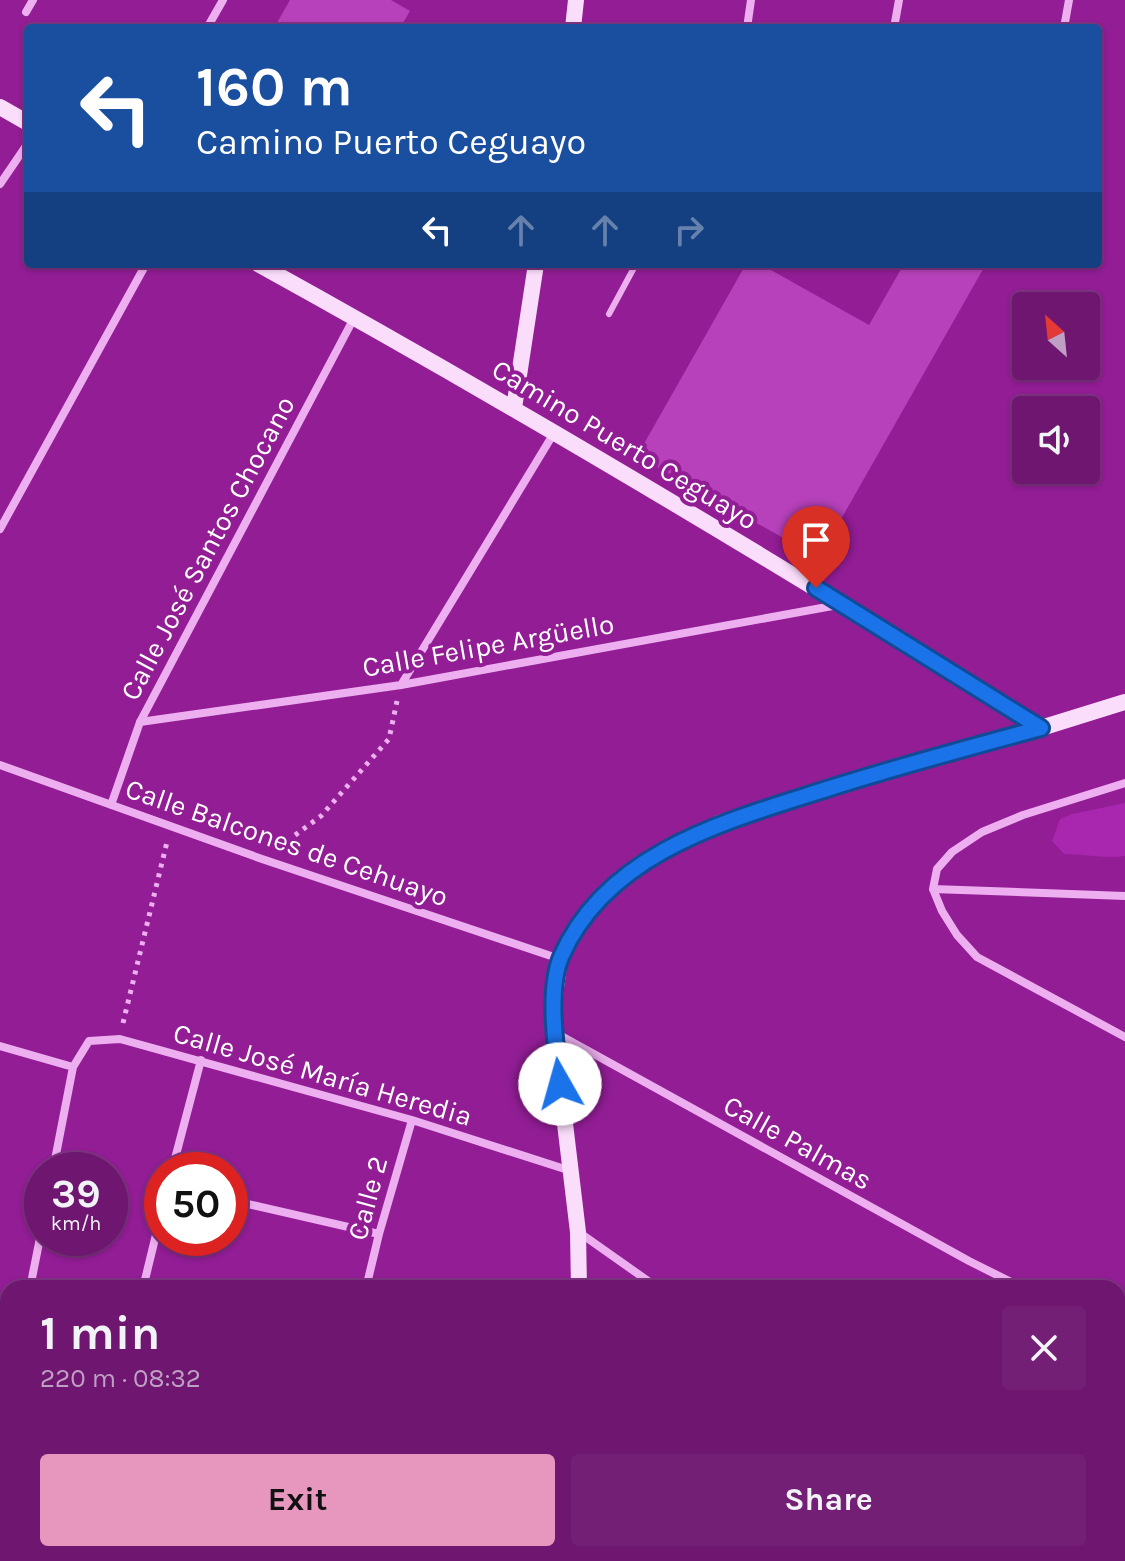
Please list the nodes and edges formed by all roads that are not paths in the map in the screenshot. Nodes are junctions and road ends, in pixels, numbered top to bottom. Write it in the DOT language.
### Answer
graph roads {
  1 [pos="33,0"];
  2 [pos="223,0"];
  3 [pos="576,0"];
  4 [pos="751,0"];
  5 [pos="899,0"];
  6 [pos="1069,0"];
  7 [pos="26,12"];
  8 [pos="209,24"];
  9 [pos="573,24"];
  10 [pos="748,24"];
  11 [pos="895,24"];
  12 [pos="1065,24"];
  13 [pos="0,107"];
  14 [pos="24,121"];
  15 [pos="24,149"];
  16 [pos="0,184"];
  17 [pos="144,268"];
  18 [pos="265,268"];
  19 [pos="535,268"];
  20 [pos="634,268"];
  21 [pos="609,314"];
  22 [pos="355,317"];
  23 [pos="514,408"];
  24 [pos="554,433"];
  25 [pos="0,529"];
  26 [pos="843,604"];
  27 [pos="401,685"];
  28 [pos="1125,702"];
  29 [pos="140,722"];
  30 [pos="1041,728"];
  31 [pos="0,765"];
  32 [pos="1125,783"];
  33 [pos="111,805"];
  34 [pos="933,889"];
  35 [pos="1125,896"];
  36 [pos="560,959"];
  37 [pos="554,1032"];
  38 [pos="1125,1037"];
  39 [pos="0,1046"];
  40 [pos="201,1060"];
  41 [pos="73,1067"];
  42 [pos="412,1120"];
  43 [pos="56,1152"];
  44 [pos="177,1152"];
  45 [pos="572,1171"];
  46 [pos="248,1204"];
  47 [pos="578,1232"];
  48 [pos="379,1234"];
  49 [pos="36,1256"];
  50 [pos="151,1256"];
  51 [pos="32,1280"];
  52 [pos="145,1280"];
  53 [pos="368,1280"];
  54 [pos="579,1280"];
  55 [pos="647,1280"];
  56 [pos="1007,1280"];
  1 -- 7 [label="street"];
  2 -- 8 [label="street"];
  3 -- 9 [label="street"];
  4 -- 10 [label="street"];
  5 -- 11 [label="street"];
  6 -- 12 [label="street"];
  13 -- 14 [label="street"];
  15 -- 16 [label="street"];
  17 -- 25 [label="street"];
  18 -- 22 [label="street, Camino Puerto Ceguayo"];
  19 -- 23 [label="street"];
  20 -- 21 [label="lane"];
  22 -- 23 [label="street, Camino Puerto Ceguayo"];
  22 -- 29 [label="street, Calle José Santos Chocano"];
  23 -- 24 [label="street, Camino Puerto Ceguayo"];
  24 -- 26 [label="street, Camino Puerto Ceguayo"];
  24 -- 27 [label="street"];
  26 -- 27 [label="street, Calle Felipe Argüello"];
  26 -- 30 [label="street, Camino Puerto Ceguayo"];
  27 -- 29 [label="street, Calle Felipe Argüello"];
  28 -- 30 [label="street"];
  29 -- 33 [label="street, Calle José Santos Chocano"];
  30 -- 36 [label="street"];
  31 -- 33 [label="street, Calle Balcones de Cehuayo"];
  32 -- 34 [label="street"];
  33 -- 36 [label="street, Calle Balcones de Cehuayo"];
  34 -- 35 [label="street"];
  34 -- 38 [label="street"];
  36 -- 37 [label="street"];
  37 -- 45 [label="street"];
  37 -- 56 [label="street, Calle Palmas"];
  39 -- 41 [label="street"];
  40 -- 41 [label="street, Calle José María Heredia"];
  40 -- 42 [label="street, Calle José María Heredia"];
  40 -- 44 [label="street"];
  41 -- 43 [label="street"];
  42 -- 45 [label="street, Calle José María Heredia"];
  42 -- 48 [label="street, Calle 2"];
  45 -- 47 [label="street"];
  46 -- 48 [label="street"];
  47 -- 54 [label="street"];
  47 -- 55 [label="street"];
  48 -- 53 [label="street, Calle 2"];
  49 -- 51 [label="street"];
  50 -- 52 [label="street"];
}
